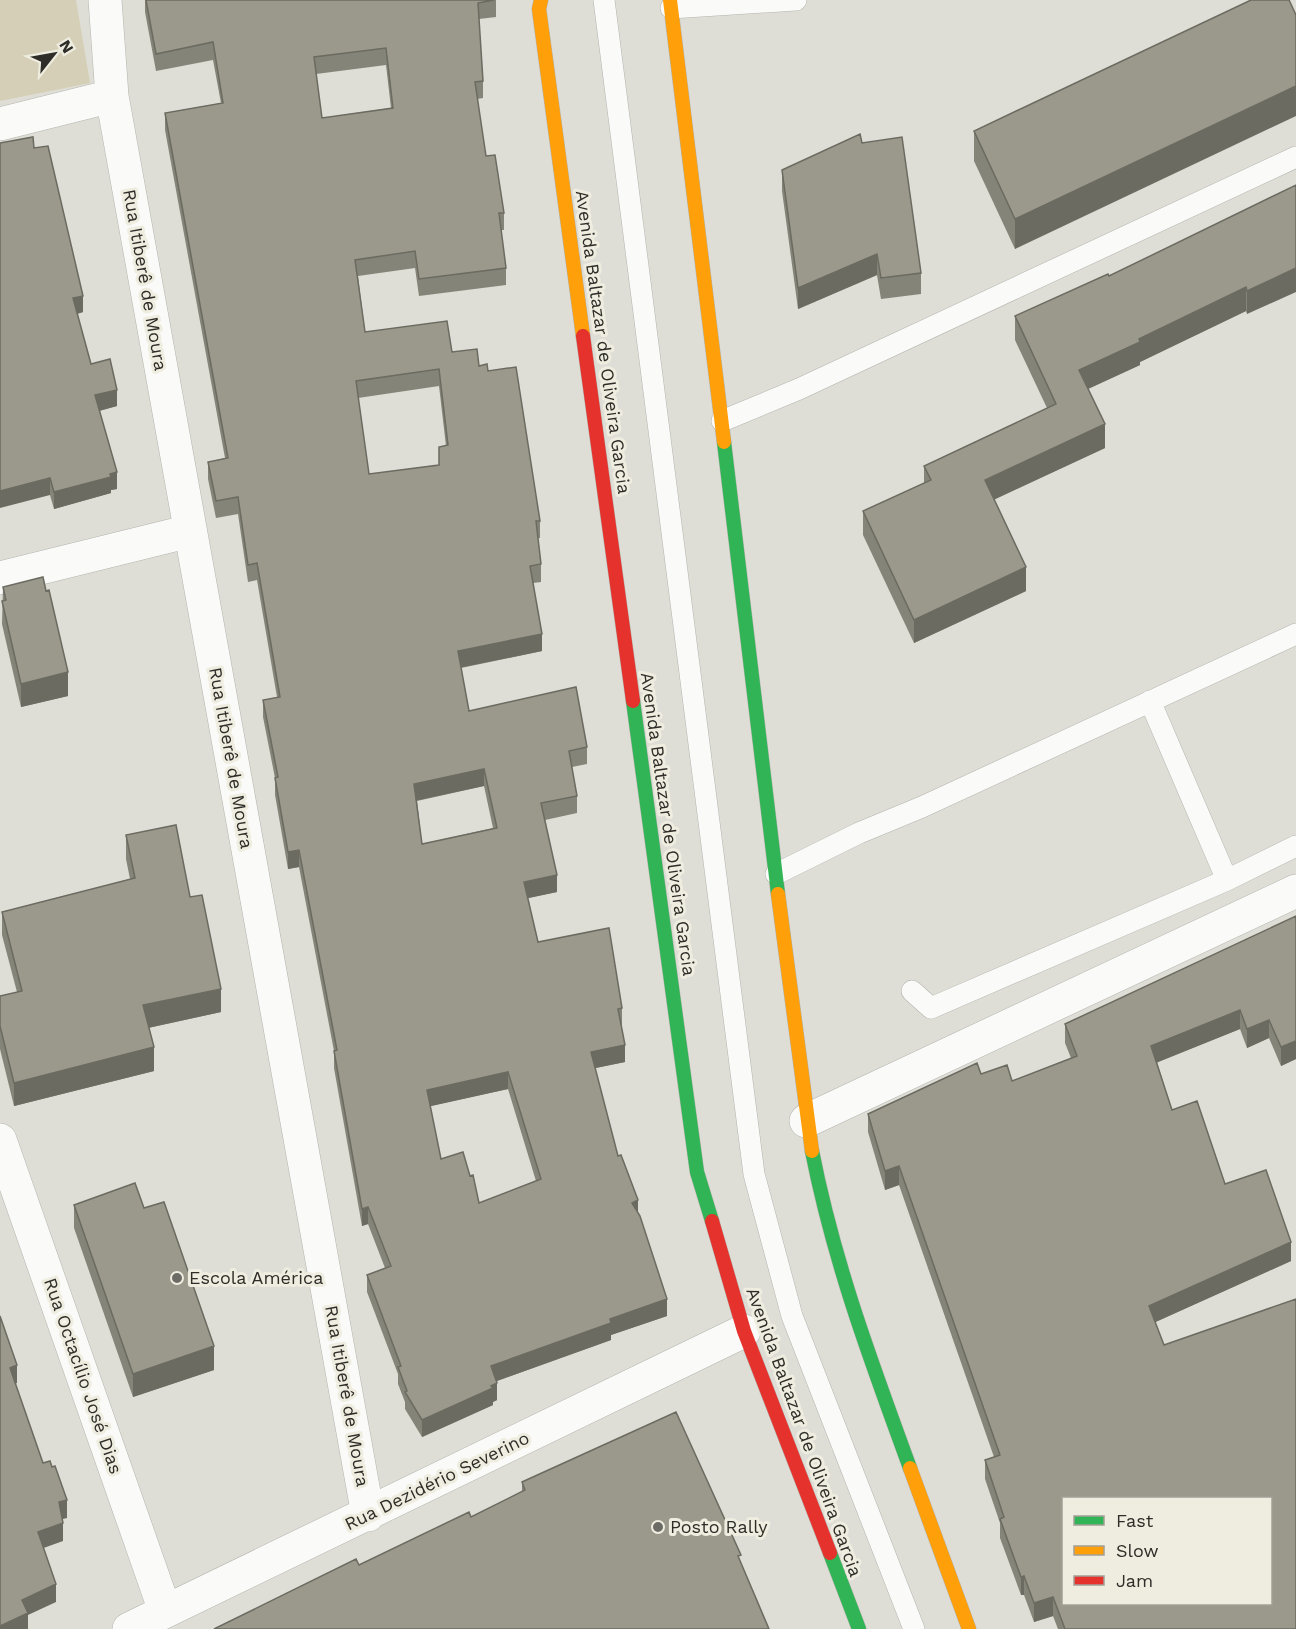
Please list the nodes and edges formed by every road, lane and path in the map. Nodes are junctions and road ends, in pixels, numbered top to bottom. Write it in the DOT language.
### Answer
graph roads {
  1 [pos="105,0"];
  2 [pos="604,0"];
  3 [pos="796,0"];
  4 [pos="541,3"];
  5 [pos="670,4"];
  6 [pos="112,96"];
  7 [pos="0,124"];
  8 [pos="1296,158"];
  9 [pos="722,421"];
  10 [pos="190,531"];
  11 [pos="0,578"];
  12 [pos="1296,634"];
  13 [pos="1150,701"];
  14 [pos="1296,846"];
  15 [pos="776,874"];
  16 [pos="1227,880"];
  17 [pos="1296,891"];
  18 [pos="912,991"];
  19 [pos="806,1121"];
  20 [pos="0,1140"];
  21 [pos="744,1331"];
  22 [pos="368,1515"];
  23 [pos="165,1611"];
  24 [pos="129,1629"];
  25 [pos="859,1629"];
  26 [pos="914,1629"];
  27 [pos="969,1629"];
  1 -- 6 [label="street, Rua Itiberê de Moura"];
  2 -- 26 [label="lane"];
  3 -- 5 [label="lane"];
  4 -- 21 [label="main road, Avenida Baltazar de Oliveira Garcia"];
  5 -- 9 [label="main road"];
  6 -- 7 [label="street"];
  6 -- 10 [label="street, Rua Itiberê de Moura"];
  8 -- 9 [label="lane"];
  9 -- 15 [label="main road"];
  10 -- 11 [label="street"];
  10 -- 22 [label="street, Rua Itiberê de Moura"];
  12 -- 13 [label="lane"];
  13 -- 15 [label="lane"];
  13 -- 16 [label="lane"];
  14 -- 16 [label="lane"];
  15 -- 19 [label="main road"];
  16 -- 18 [label="lane"];
  17 -- 19 [label="street"];
  19 -- 27 [label="main road"];
  20 -- 23 [label="street, Rua Octacílio José Dias"];
  21 -- 22 [label="street, Rua Dezidério Severino"];
  21 -- 25 [label="main road, Avenida Baltazar de Oliveira Garcia"];
  22 -- 23 [label="street, Rua Dezidério Severino"];
  23 -- 24 [label="street, Rua Dezidério Severino"];
}
